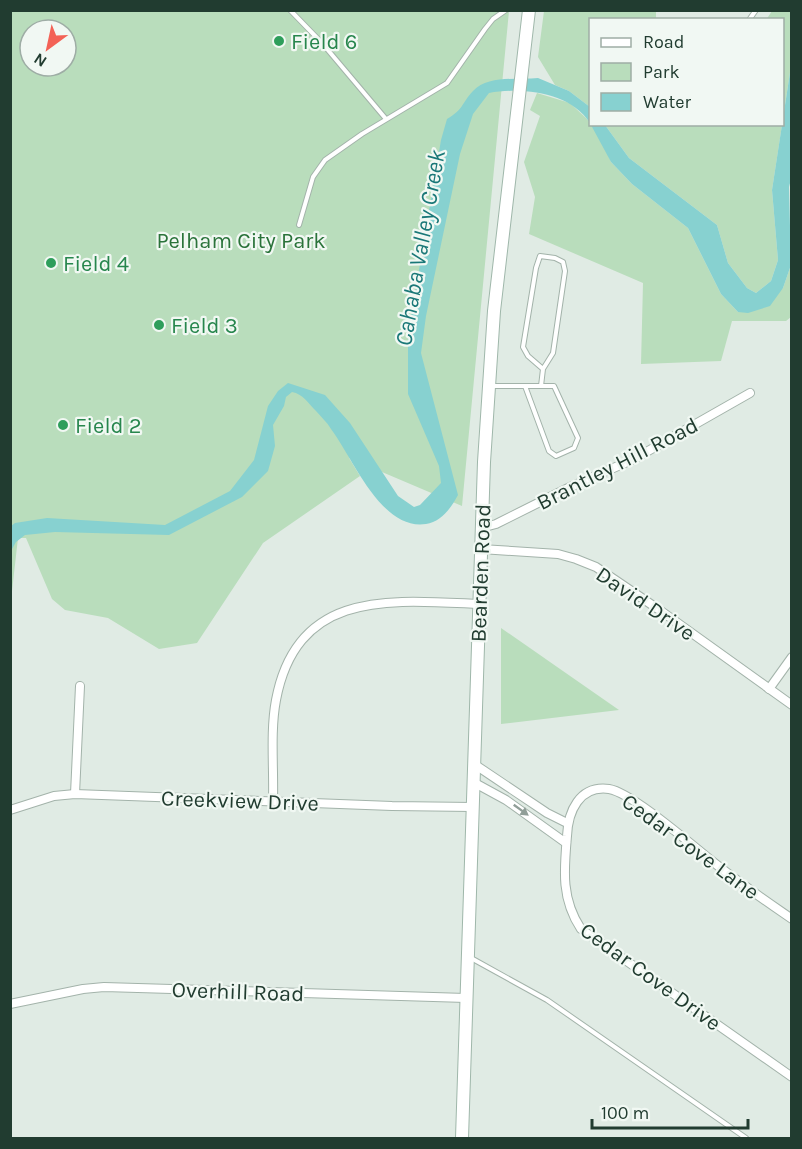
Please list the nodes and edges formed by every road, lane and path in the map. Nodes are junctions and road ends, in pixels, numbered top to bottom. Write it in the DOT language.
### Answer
graph roads {
  1 [pos="290,10"];
  2 [pos="506,10"];
  3 [pos="529,10"];
  4 [pos="386,119"];
  5 [pos="299,225"];
  6 [pos="543,369"];
  7 [pos="489,386"];
  8 [pos="525,386"];
  9 [pos="541,386"];
  10 [pos="750,393"];
  11 [pos="482,528"];
  12 [pos="481,549"];
  13 [pos="478,604"];
  14 [pos="792,657"];
  15 [pos="80,686"];
  16 [pos="769,688"];
  17 [pos="792,705"];
  18 [pos="474,764"];
  19 [pos="473,782"];
  20 [pos="75,794"];
  21 [pos="273,801"];
  22 [pos="473,807"];
  23 [pos="10,810"];
  24 [pos="567,824"];
  25 [pos="566,843"];
  26 [pos="792,919"];
  27 [pos="468,956"];
  28 [pos="466,999"];
  29 [pos="10,1004"];
  30 [pos="792,1077"];
  31 [pos="462,1138"];
  32 [pos="746,1138"];
  1 -- 4 [label="lane"];
  2 -- 4 [label="lane"];
  3 -- 7 [label="street, Bearden Road"];
  4 -- 5 [label="lane"];
  6 -- 6 [label="lane"];
  6 -- 9 [label="lane"];
  7 -- 8 [label="lane"];
  7 -- 11 [label="street, Bearden Road"];
  8 -- 9 [label="lane"];
  8 -- 9 [label="lane"];
  10 -- 11 [label="street, Brantley Hill Road"];
  11 -- 12 [label="street, Bearden Road"];
  12 -- 13 [label="street, Bearden Road"];
  12 -- 16 [label="street, David Drive"];
  13 -- 18 [label="street, Bearden Road"];
  13 -- 21 [label="street"];
  14 -- 16 [label="street"];
  15 -- 20 [label="street"];
  16 -- 17 [label="street, David Drive"];
  18 -- 19 [label="street, Bearden Road"];
  18 -- 24 [label="street"];
  19 -- 22 [label="street, Bearden Road"];
  19 -- 25 [label="street, one-way"];
  20 -- 21 [label="street, Creekview Drive"];
  20 -- 23 [label="street, Creekview Drive"];
  21 -- 22 [label="street, Creekview Drive"];
  22 -- 27 [label="street, Bearden Road"];
  24 -- 25 [label="street, Cedar Cove Drive"];
  24 -- 26 [label="street, Cedar Cove Lane"];
  25 -- 30 [label="street, Cedar Cove Drive"];
  27 -- 28 [label="street, Bearden Road"];
  27 -- 32 [label="lane"];
  28 -- 29 [label="street, Overhill Road"];
  28 -- 31 [label="street, Bearden Road"];
}
